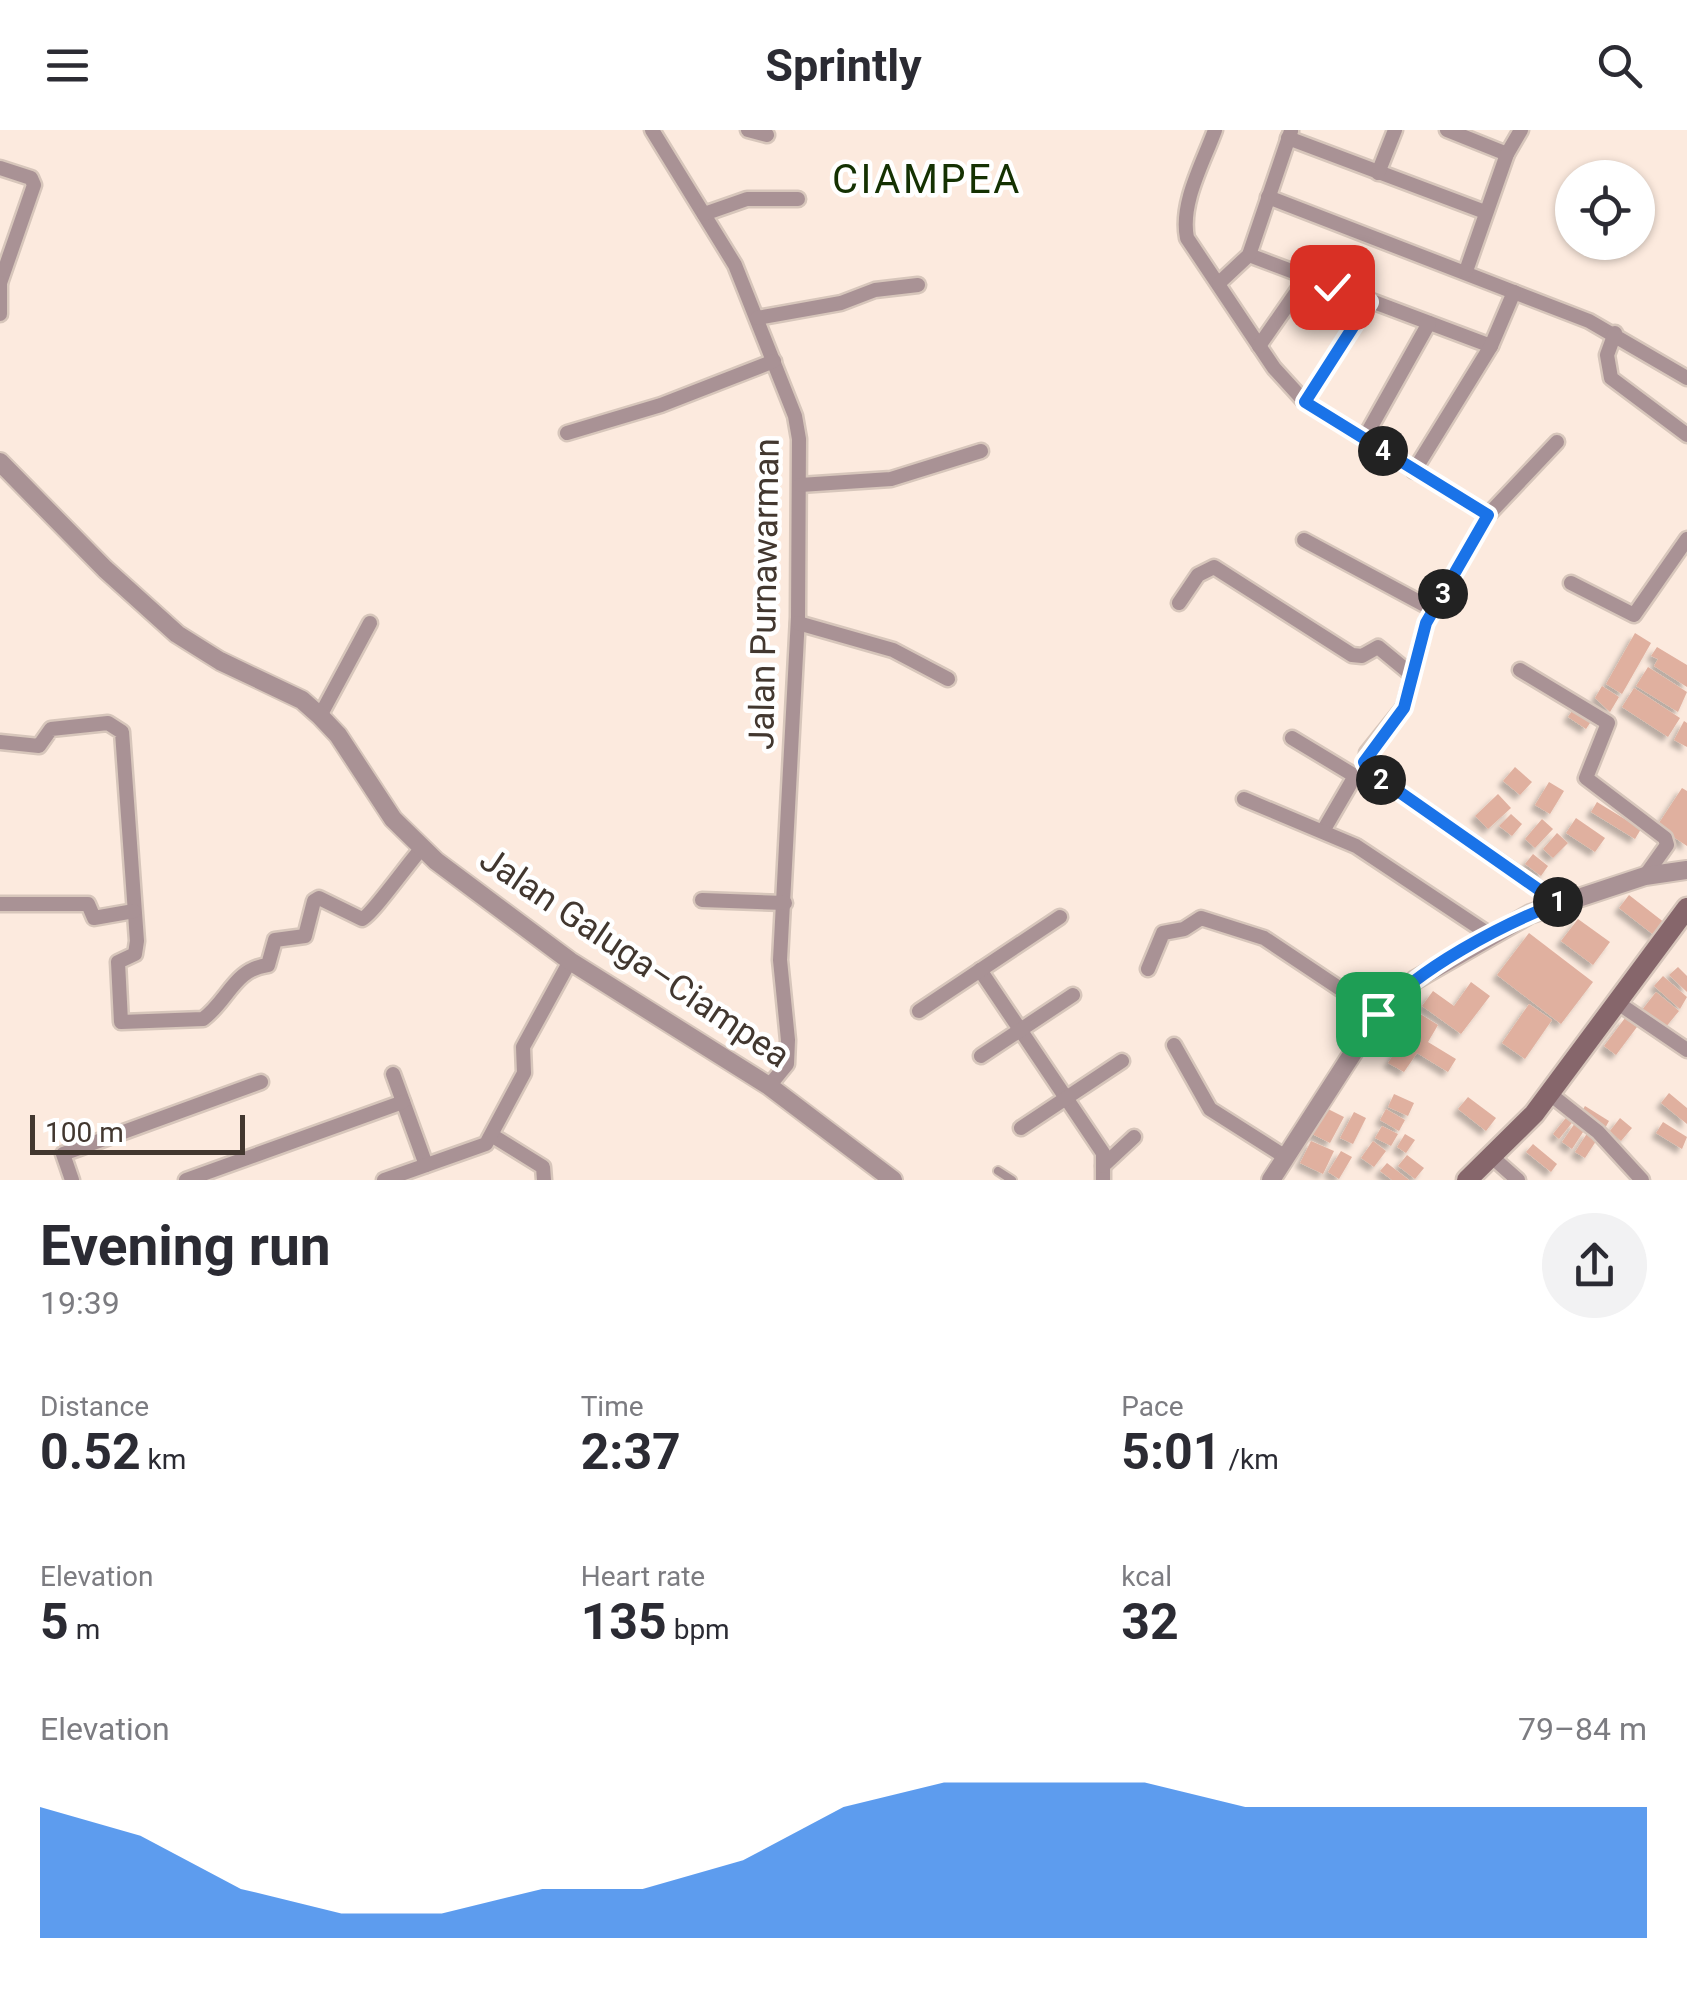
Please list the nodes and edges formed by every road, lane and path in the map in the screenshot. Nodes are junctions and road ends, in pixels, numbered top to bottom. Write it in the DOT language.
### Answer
graph roads {
  1 [pos="652,130"];
  2 [pos="748,130"];
  3 [pos="1215,130"];
  4 [pos="1395,130"];
  5 [pos="1447,130"];
  6 [pos="1521,130"];
  7 [pos="1290,134"];
  8 [pos="767,135"];
  9 [pos="1507,154"];
  10 [pos="0,168"];
  11 [pos="1378,173"];
  12 [pos="1268,196"];
  13 [pos="798,199"];
  14 [pos="1485,212"];
  15 [pos="704,214"];
  16 [pos="0,223"];
  17 [pos="17,229"];
  18 [pos="1249,255"];
  19 [pos="1466,271"];
  20 [pos="1307,277"];
  21 [pos="0,283"];
  22 [pos="1219,283"];
  23 [pos="918,285"];
  24 [pos="1514,292"];
  25 [pos="1369,302"];
  26 [pos="0,314"];
  27 [pos="757,318"];
  28 [pos="1428,323"];
  29 [pos="1615,333"];
  30 [pos="1259,346"];
  31 [pos="1491,346"];
  32 [pos="774,361"];
  33 [pos="1687,378"];
  34 [pos="1305,402"];
  35 [pos="567,432"];
  36 [pos="1687,435"];
  37 [pos="1364,439"];
  38 [pos="1557,442"];
  39 [pos="981,451"];
  40 [pos="0,462"];
  41 [pos="1414,471"];
  42 [pos="800,485"];
  43 [pos="1488,515"];
  44 [pos="1687,539"];
  45 [pos="1304,540"];
  46 [pos="1571,583"];
  47 [pos="1179,603"];
  48 [pos="1434,610"];
  49 [pos="370,623"];
  50 [pos="798,623"];
  51 [pos="1520,670"];
  52 [pos="1412,675"];
  53 [pos="948,679"];
  54 [pos="320,716"];
  55 [pos="1292,738"];
  56 [pos="0,742"];
  57 [pos="1244,798"];
  58 [pos="1323,831"];
  59 [pos="422,848"];
  60 [pos="1687,870"];
  61 [pos="1645,876"];
  62 [pos="702,900"];
  63 [pos="785,903"];
  64 [pos="1558,903"];
  65 [pos="0,904"];
  66 [pos="1687,908"];
  67 [pos="134,912"];
  68 [pos="1060,917"];
  69 [pos="1490,936"];
  70 [pos="570,961"];
  71 [pos="1148,969"];
  72 [pos="980,970"];
  73 [pos="1073,995"];
  74 [pos="1618,1003"];
  75 [pos="919,1011"];
  76 [pos="1378,1014"];
  77 [pos="1020,1030"];
  78 [pos="1174,1045"];
  79 [pos="1687,1050"];
  80 [pos="981,1056"];
  81 [pos="1122,1061"];
  82 [pos="392,1074"];
  83 [pos="261,1082"];
  84 [pos="768,1086"];
  85 [pos="1550,1094"];
  86 [pos="1066,1097"];
  87 [pos="403,1102"];
  88 [pos="1021,1128"];
  89 [pos="492,1136"];
  90 [pos="1134,1136"];
  91 [pos="1284,1156"];
  92 [pos="1492,1157"];
  93 [pos="426,1165"];
  94 [pos="998,1171"];
  95 [pos="1103,1173"];
  96 [pos="72,1180"];
  97 [pos="186,1180"];
  98 [pos="384,1180"];
  99 [pos="544,1180"];
  100 [pos="892,1180"];
  101 [pos="1012,1180"];
  102 [pos="1270,1180"];
  103 [pos="1467,1180"];
  104 [pos="1518,1180"];
  105 [pos="1642,1180"];
  1 -- 15 [label="street, Jalan Purnawarman"];
  2 -- 8 [label="street"];
  3 -- 22 [label="street"];
  4 -- 11 [label="street"];
  5 -- 9 [label="street"];
  6 -- 9 [label="street"];
  7 -- 11 [label="street"];
  7 -- 12 [label="street"];
  9 -- 14 [label="street"];
  10 -- 17 [label="street"];
  11 -- 14 [label="street"];
  12 -- 18 [label="street"];
  12 -- 19 [label="street"];
  13 -- 15 [label="street"];
  14 -- 19 [label="street"];
  15 -- 27 [label="street, Jalan Purnawarman"];
  16 -- 17 [label="street"];
  17 -- 21 [label="street"];
  18 -- 20 [label="street"];
  18 -- 22 [label="street"];
  19 -- 24 [label="street"];
  20 -- 25 [label="street"];
  20 -- 30 [label="street"];
  21 -- 26 [label="street"];
  22 -- 30 [label="street"];
  23 -- 27 [label="street"];
  24 -- 29 [label="street"];
  24 -- 31 [label="street"];
  25 -- 28 [label="street"];
  25 -- 34 [label="street"];
  27 -- 32 [label="street, Jalan Purnawarman"];
  28 -- 31 [label="street"];
  28 -- 37 [label="street"];
  29 -- 33 [label="street"];
  29 -- 36 [label="street"];
  30 -- 34 [label="street"];
  31 -- 41 [label="street"];
  32 -- 35 [label="street"];
  32 -- 42 [label="street, Jalan Purnawarman"];
  34 -- 37 [label="street"];
  37 -- 41 [label="street"];
  38 -- 43 [label="street"];
  39 -- 42 [label="street"];
  40 -- 54 [label="street, Jalan Galuga–Ciampea"];
  41 -- 43 [label="street"];
  42 -- 50 [label="street, Jalan Purnawarman"];
  43 -- 48 [label="street"];
  44 -- 46 [label="street"];
  45 -- 48 [label="street"];
  47 -- 52 [label="street"];
  48 -- 52 [label="street"];
  49 -- 54 [label="street"];
  50 -- 53 [label="street"];
  50 -- 63 [label="street, Jalan Purnawarman"];
  51 -- 61 [label="street"];
  52 -- 64 [label="street"];
  54 -- 59 [label="street, Jalan Galuga–Ciampea"];
  55 -- 58 [label="street"];
  56 -- 67 [label="street"];
  57 -- 58 [label="street"];
  58 -- 69 [label="street"];
  59 -- 67 [label="street"];
  59 -- 70 [label="street, Jalan Galuga–Ciampea"];
  60 -- 61 [label="street"];
  61 -- 64 [label="street"];
  62 -- 63 [label="street"];
  63 -- 84 [label="street, Jalan Purnawarman"];
  64 -- 69 [label="street"];
  65 -- 67 [label="street"];
  66 -- 74 [label="main road"];
  68 -- 72 [label="street"];
  69 -- 76 [label="street"];
  70 -- 84 [label="street, Jalan Galuga–Ciampea"];
  70 -- 89 [label="street"];
  71 -- 76 [label="street"];
  72 -- 75 [label="street"];
  72 -- 77 [label="street"];
  73 -- 77 [label="street"];
  74 -- 79 [label="street"];
  74 -- 85 [label="main road"];
  76 -- 91 [label="street"];
  77 -- 80 [label="street"];
  77 -- 86 [label="street"];
  78 -- 91 [label="street"];
  81 -- 86 [label="street"];
  82 -- 87 [label="street"];
  83 -- 96 [label="street"];
  84 -- 100 [label="street, Jalan Galuga–Ciampea"];
  85 -- 92 [label="main road"];
  85 -- 105 [label="street"];
  86 -- 88 [label="street"];
  86 -- 95 [label="street"];
  87 -- 93 [label="street"];
  87 -- 97 [label="street"];
  89 -- 93 [label="street"];
  89 -- 99 [label="street"];
  90 -- 95 [label="street"];
  91 -- 102 [label="street"];
  92 -- 103 [label="main road"];
  92 -- 104 [label="street"];
  93 -- 98 [label="street"];
  94 -- 101 [label="lane"];
}
